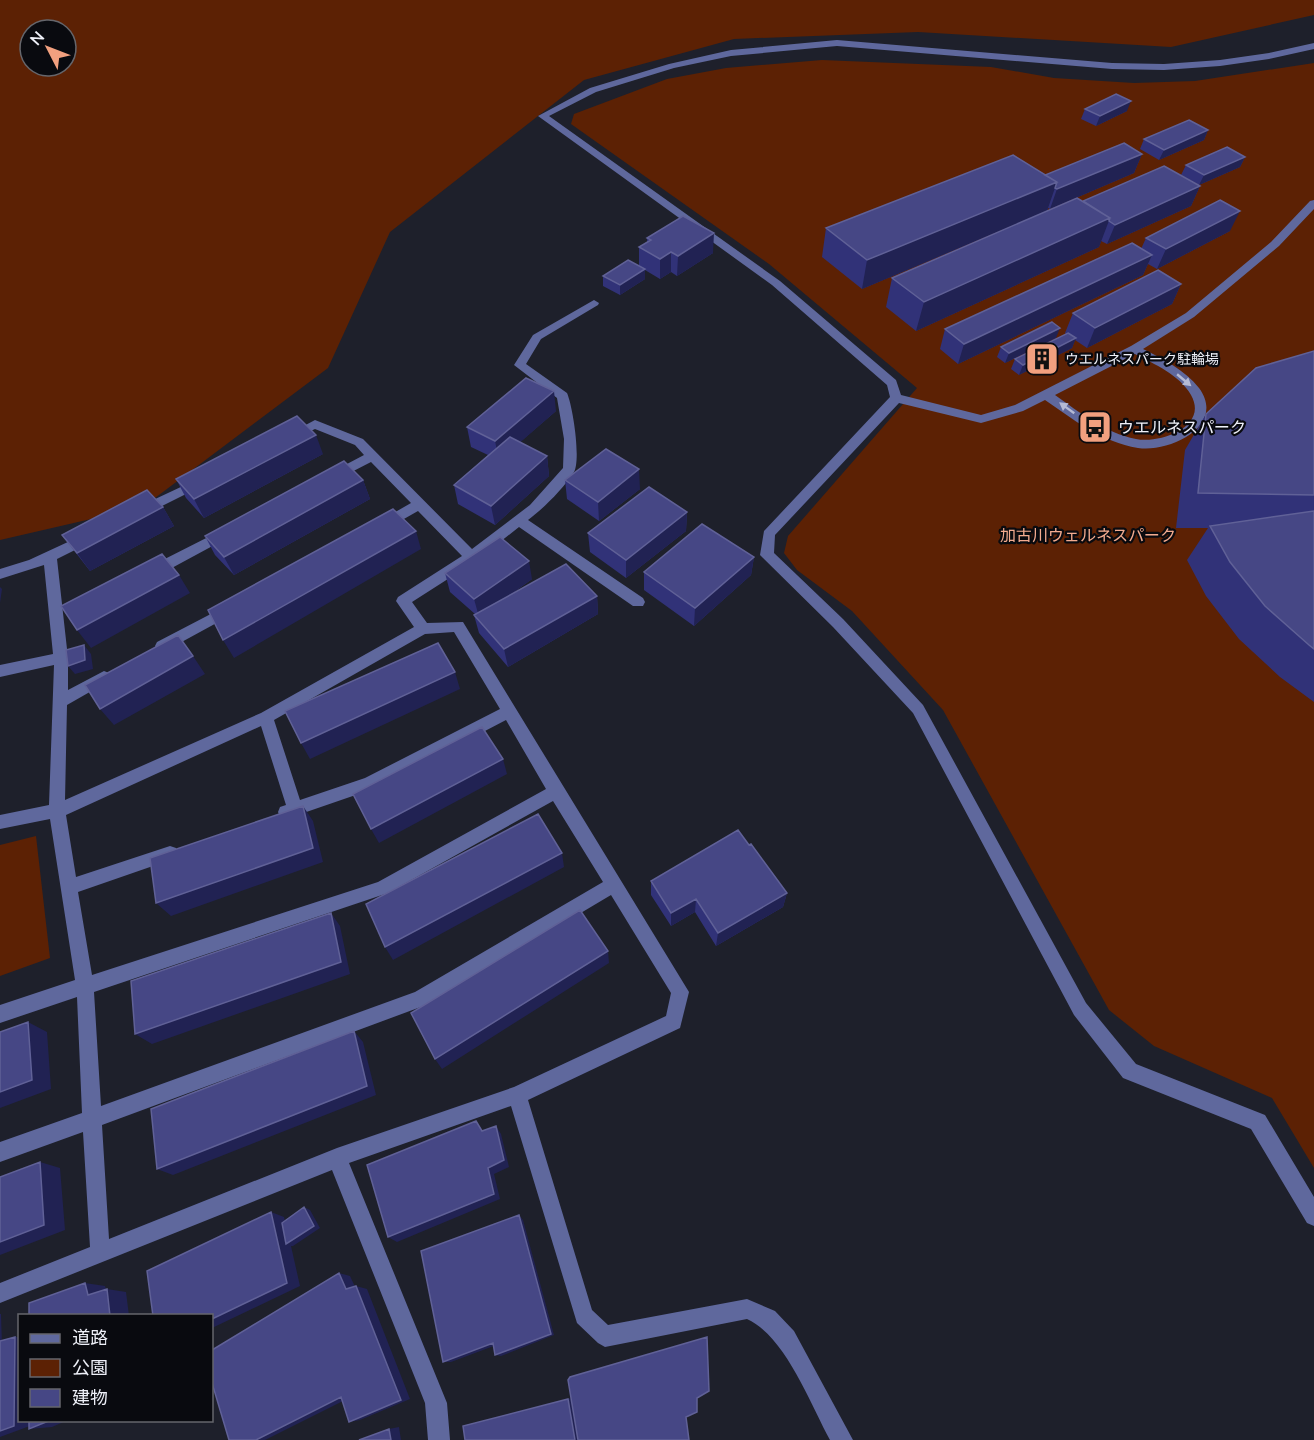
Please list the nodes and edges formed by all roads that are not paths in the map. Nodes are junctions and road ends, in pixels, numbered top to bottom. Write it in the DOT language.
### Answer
graph roads {
  1 [pos="1314,46"];
  2 [pos="1314,203"];
  3 [pos="594,303"];
  4 [pos="1135,349"];
  5 [pos="1047,395"];
  6 [pos="896,398"];
  7 [pos="283,440"];
  8 [pos="372,456"];
  9 [pos="209,477"];
  10 [pos="320,483"];
  11 [pos="420,504"];
  12 [pos="124,520"];
  13 [pos="519,520"];
  14 [pos="236,528"];
  15 [pos="103,531"];
  16 [pos="368,533"];
  17 [pos="50,557"];
  18 [pos="471,557"];
  19 [pos="0,574"];
  20 [pos="141,578"];
  21 [pos="245,600"];
  22 [pos="638,602"];
  23 [pos="423,629"];
  24 [pos="152,651"];
  25 [pos="61,658"];
  26 [pos="122,668"];
  27 [pos="0,671"];
  28 [pos="60,702"];
  29 [pos="510,711"];
  30 [pos="266,717"];
  31 [pos="556,791"];
  32 [pos="295,809"];
  33 [pos="57,811"];
  34 [pos="273,817"];
  35 [pos="0,822"];
  36 [pos="182,848"];
  37 [pos="614,884"];
  38 [pos="69,887"];
  39 [pos="85,986"];
  40 [pos="0,1014"];
  41 [pos="517,1095"];
  42 [pos="92,1119"];
  43 [pos="0,1152"];
  44 [pos="337,1158"];
  45 [pos="1314,1216"];
  46 [pos="100,1253"];
  47 [pos="0,1293"];
  48 [pos="439,1440"];
  49 [pos="842,1440"];
  1 -- 6 [label="street"];
  2 -- 4 [label="street"];
  3 -- 13 [label="street"];
  4 -- 5 [label="street"];
  4 -- 5 [label="street, one-way"];
  5 -- 6 [label="street"];
  6 -- 45 [label="street"];
  7 -- 8 [label="street"];
  8 -- 10 [label="street"];
  8 -- 11 [label="street"];
  9 -- 12 [label="street"];
  11 -- 16 [label="street"];
  11 -- 18 [label="street"];
  13 -- 18 [label="street"];
  13 -- 22 [label="street"];
  14 -- 20 [label="street"];
  15 -- 17 [label="street"];
  17 -- 19 [label="street"];
  17 -- 25 [label="street"];
  18 -- 23 [label="street"];
  21 -- 24 [label="street"];
  23 -- 29 [label="street"];
  23 -- 30 [label="street"];
  25 -- 27 [label="street"];
  25 -- 28 [label="street"];
  26 -- 28 [label="street"];
  28 -- 33 [label="street"];
  29 -- 31 [label="street"];
  29 -- 32 [label="street"];
  30 -- 32 [label="street"];
  30 -- 33 [label="street"];
  31 -- 37 [label="street"];
  31 -- 39 [label="street"];
  32 -- 34 [label="street"];
  33 -- 35 [label="street"];
  33 -- 38 [label="street"];
  36 -- 38 [label="street"];
  37 -- 41 [label="street"];
  37 -- 42 [label="street"];
  38 -- 39 [label="street"];
  39 -- 40 [label="street"];
  39 -- 42 [label="street"];
  41 -- 44 [label="street"];
  41 -- 49 [label="street"];
  42 -- 43 [label="street"];
  42 -- 46 [label="street"];
  44 -- 46 [label="street"];
  44 -- 48 [label="street"];
  46 -- 47 [label="street"];
}
